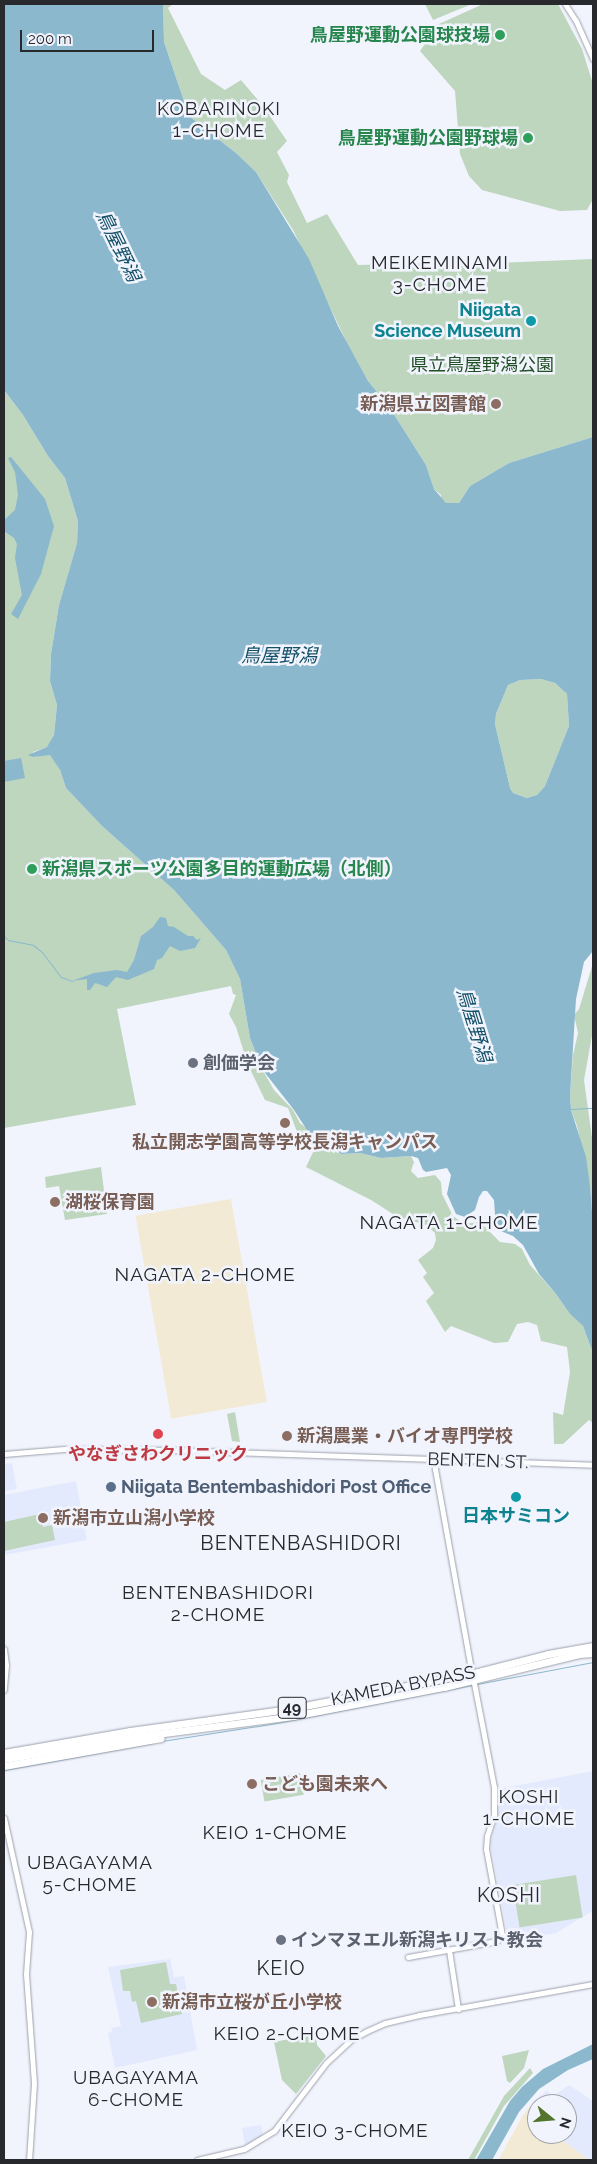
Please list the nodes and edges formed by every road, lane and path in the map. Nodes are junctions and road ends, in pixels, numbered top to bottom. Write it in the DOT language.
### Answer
graph roads {
  1 [pos="566,4"];
  2 [pos="593,59"];
  3 [pos="4,1454"];
  4 [pos="436,1459"];
  5 [pos="593,1465"];
  6 [pos="593,1646"];
  7 [pos="4,1649"];
  8 [pos="578,1651"];
  9 [pos="593,1653"];
  10 [pos="471,1668"];
  11 [pos="474,1685"];
  12 [pos="4,1690"];
  13 [pos="198,1728"];
  14 [pos="4,1753"];
  15 [pos="4,1759"];
  16 [pos="4,1766"];
  17 [pos="4,1818"];
  18 [pos="449,1950"];
  19 [pos="408,1957"];
  20 [pos="593,1984"];
  21 [pos="458,2009"];
  22 [pos="29,2160"];
  23 [pos="197,2160"];
  1 -- 2 [label="street"];
  3 -- 4 [label="street, BENTEN ST."];
  4 -- 5 [label="street, BENTEN ST."];
  4 -- 10 [label="street"];
  6 -- 8 [label="highway, KAMEDA BYPASS / 49"];
  7 -- 12 [label="street"];
  8 -- 9 [label="highway, KAMEDA BYPASS / 49"];
  8 -- 13 [label="highway, KAMEDA BYPASS / 49"];
  8 -- 14 [label="highway, KAMEDA BYPASS / 49"];
  11 -- 18 [label="street"];
  13 -- 15 [label="highway, KAMEDA BYPASS / 49"];
  13 -- 16 [label="highway"];
  17 -- 22 [label="street"];
  18 -- 19 [label="street"];
  18 -- 21 [label="street"];
  20 -- 21 [label="street"];
  21 -- 23 [label="street"];
}
